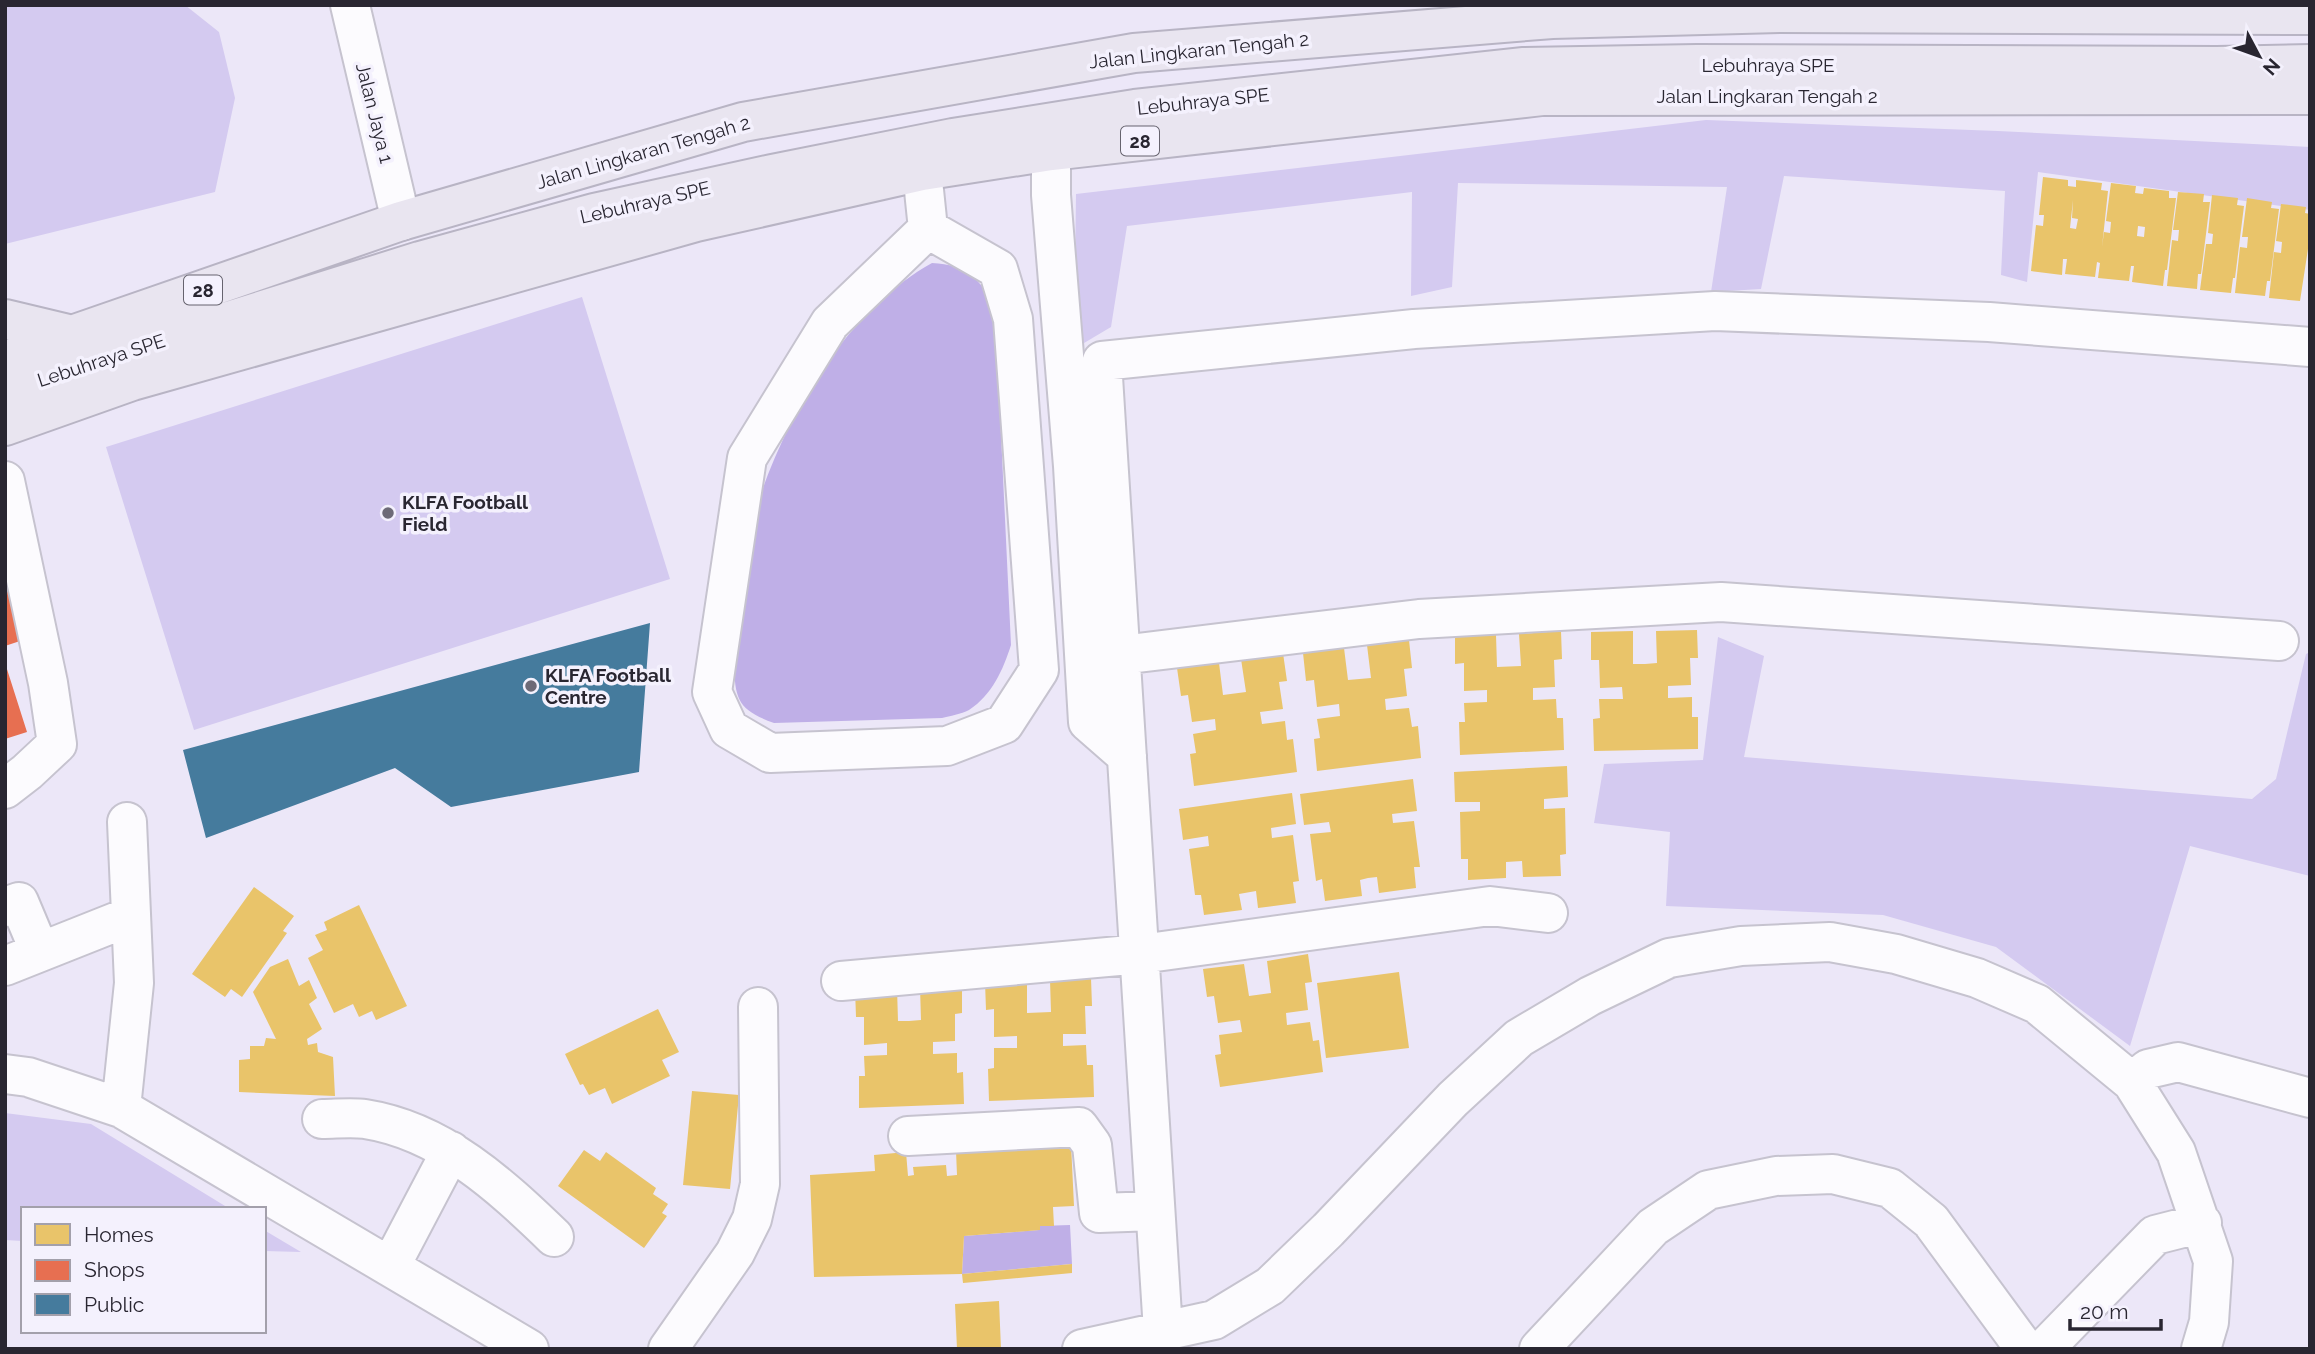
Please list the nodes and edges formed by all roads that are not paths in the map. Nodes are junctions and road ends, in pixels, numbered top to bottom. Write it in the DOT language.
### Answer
graph roads {
  1 [pos="349,5"];
  2 [pos="1787,9"];
  3 [pos="2070,10"];
  4 [pos="2180,10"];
  5 [pos="1551,12"];
  6 [pos="2310,15"];
  7 [pos="2310,64"];
  8 [pos="2301,99"];
  9 [pos="1051,151"];
  10 [pos="922,171"];
  11 [pos="401,221"];
  12 [pos="928,229"];
  13 [pos="5,319"];
  14 [pos="72,335"];
  15 [pos="2310,347"];
  16 [pos="5,361"];
  17 [pos="5,391"];
  18 [pos="5,426"];
  19 [pos="5,481"];
  20 [pos="20,515"];
  21 [pos="2279,641"];
  22 [pos="1121,655"];
  23 [pos="1127,756"];
  24 [pos="5,789"];
  25 [pos="127,822"];
  26 [pos="5,907"];
  27 [pos="1548,913"];
  28 [pos="131,916"];
  29 [pos="1140,954"];
  30 [pos="23,959"];
  31 [pos="841,981"];
  32 [pos="758,1007"];
  33 [pos="5,1074"];
  34 [pos="2133,1082"];
  35 [pos="2310,1098"];
  36 [pos="121,1108"];
  37 [pos="322,1119"];
  38 [pos="908,1136"];
  39 [pos="451,1151"];
  40 [pos="1155,1211"];
  41 [pos="2202,1223"];
  42 [pos="554,1237"];
  43 [pos="390,1267"];
  44 [pos="1163,1331"];
  45 [pos="530,1349"];
  46 [pos="668,1349"];
  47 [pos="1082,1349"];
  48 [pos="1539,1349"];
  49 [pos="2025,1349"];
  50 [pos="2044,1349"];
  51 [pos="2201,1349"];
  1 -- 11 [label="street, Jalan Jaya 1"];
  2 -- 3 [label="highway, Jalan Lingkaran Tengah 2 / 28"];
  2 -- 5 [label="highway, Jalan Lingkaran Tengah 2 / 28"];
  3 -- 4 [label="highway, Jalan Lingkaran Tengah 2 / 28"];
  4 -- 6 [label="highway, Jalan Lingkaran Tengah 2 / 28"];
  5 -- 11 [label="highway, Jalan Lingkaran Tengah 2 / 28"];
  7 -- 17 [label="highway, Lebuhraya SPE"];
  8 -- 9 [label="highway, Jalan Lingkaran Tengah 2 / 28"];
  9 -- 10 [label="highway, Jalan Lingkaran Tengah 2 / 28"];
  9 -- 23 [label="street"];
  10 -- 12 [label="street"];
  10 -- 18 [label="highway, Jalan Lingkaran Tengah 2 / 28"];
  11 -- 14 [label="highway, Jalan Lingkaran Tengah 2 / 28"];
  12 -- 12 [label="street"];
  13 -- 14 [label="highway"];
  14 -- 16 [label="highway, Jalan Lingkaran Tengah 2 / 28"];
  15 -- 22 [label="street"];
  19 -- 20 [label="street"];
  20 -- 24 [label="street"];
  21 -- 22 [label="street"];
  22 -- 23 [label="street"];
  23 -- 29 [label="street"];
  25 -- 28 [label="street"];
  26 -- 30 [label="street"];
  27 -- 29 [label="street"];
  28 -- 30 [label="street"];
  28 -- 36 [label="street"];
  29 -- 31 [label="street"];
  29 -- 40 [label="street"];
  32 -- 46 [label="street"];
  33 -- 36 [label="street"];
  34 -- 35 [label="street"];
  34 -- 41 [label="street"];
  34 -- 44 [label="street"];
  36 -- 43 [label="street"];
  37 -- 39 [label="street"];
  38 -- 40 [label="street"];
  39 -- 42 [label="street"];
  39 -- 43 [label="street"];
  40 -- 44 [label="street"];
  41 -- 50 [label="street"];
  41 -- 51 [label="street"];
  43 -- 45 [label="street"];
  44 -- 47 [label="street"];
  48 -- 49 [label="street"];
}
